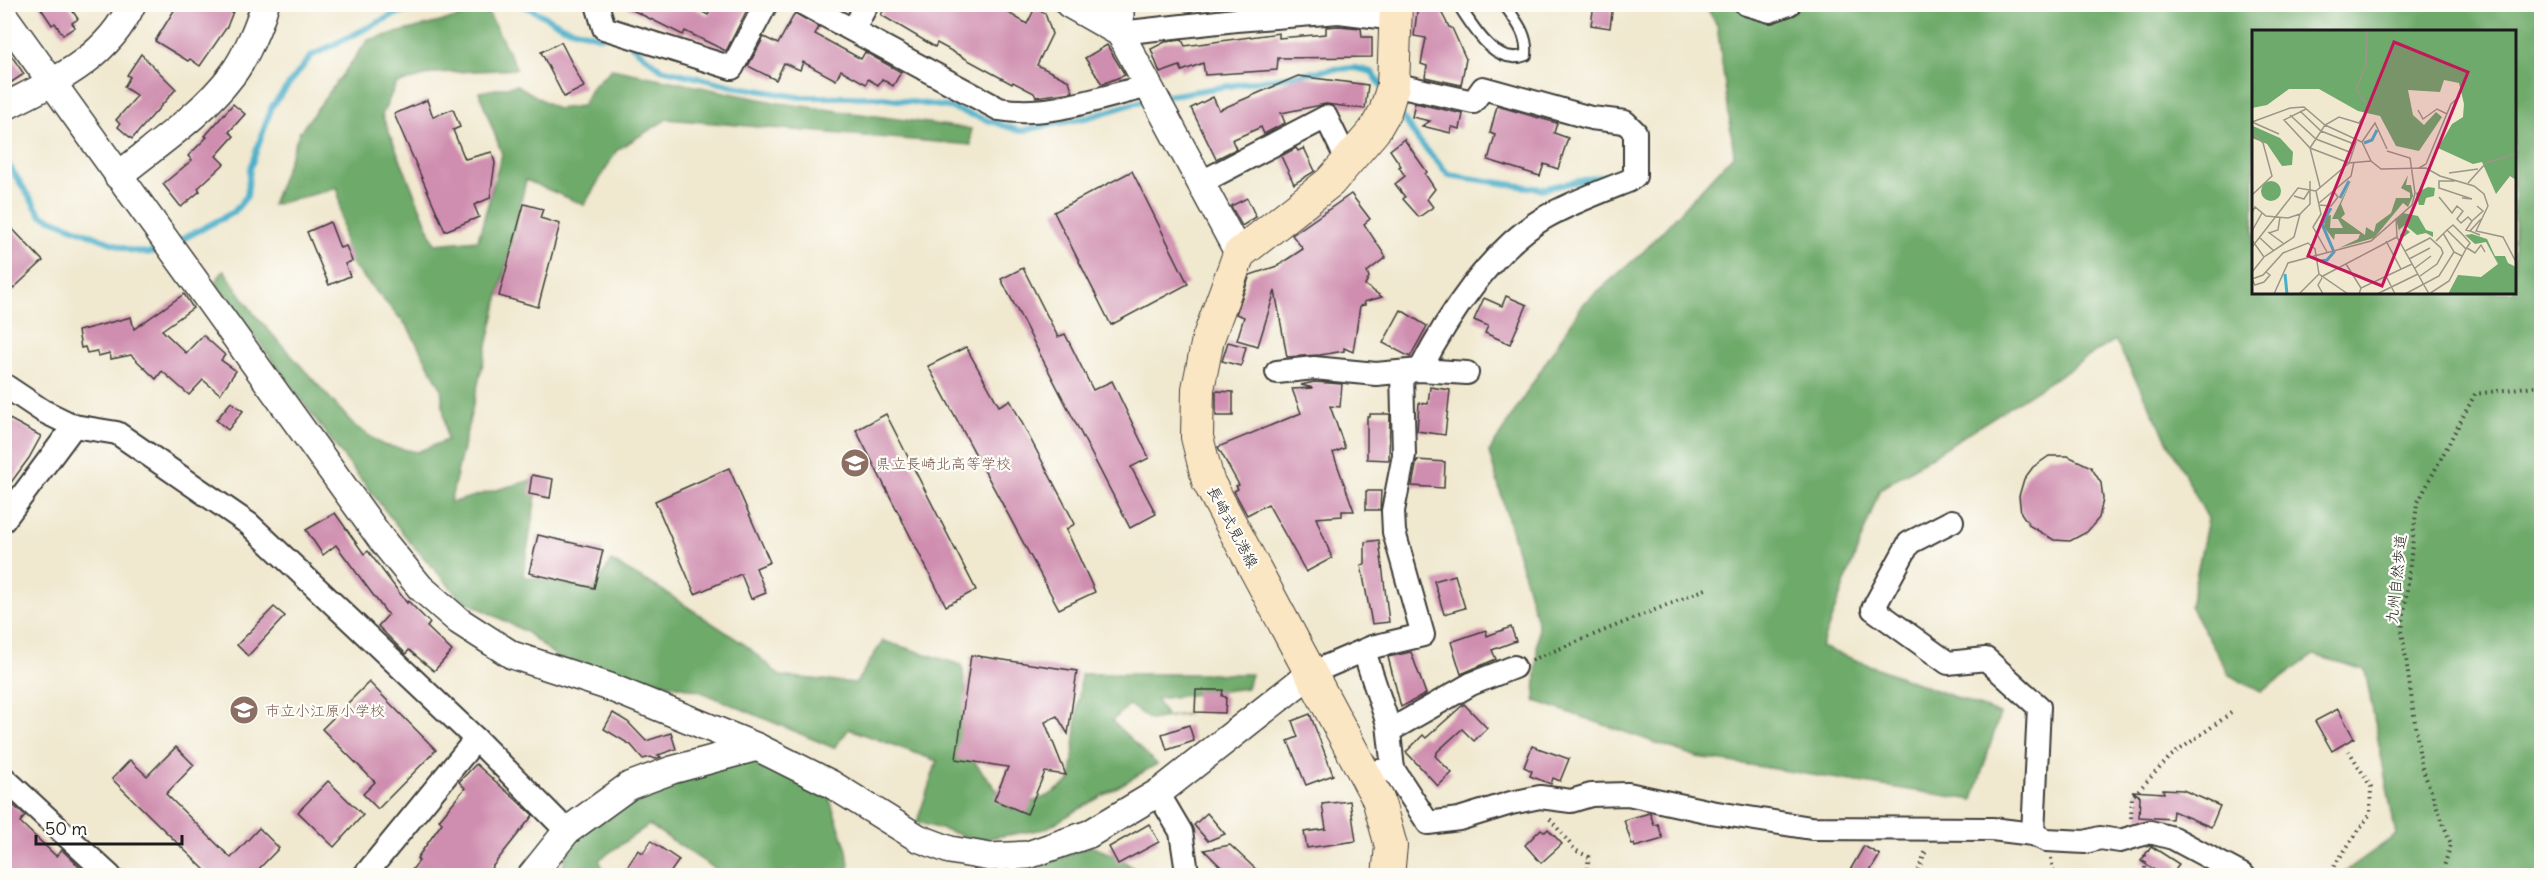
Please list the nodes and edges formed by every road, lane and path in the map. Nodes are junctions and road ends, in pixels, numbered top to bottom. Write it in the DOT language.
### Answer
graph roads {
  1 [pos="132,4"];
  2 [pos="265,4"];
  3 [pos="597,4"];
  4 [pos="766,4"];
  5 [pos="804,4"];
  6 [pos="867,4"];
  7 [pos="1069,4"];
  8 [pos="1120,4"];
  9 [pos="1458,4"];
  10 [pos="1504,4"];
  11 [pos="1746,4"];
  12 [pos="1789,4"];
  13 [pos="1339,8"];
  14 [pos="1236,12"];
  15 [pos="1396,12"];
  16 [pos="4,16"];
  17 [pos="852,30"];
  18 [pos="1120,33"];
  19 [pos="51,82"];
  20 [pos="1149,86"];
  21 [pos="1391,94"];
  22 [pos="4,107"];
  23 [pos="1348,162"];
  24 [pos="118,176"];
  25 [pos="1200,183"];
  26 [pos="1239,254"];
  27 [pos="1411,371"];
  28 [pos="1277,372"];
  29 [pos="1467,373"];
  30 [pos="4,385"];
  31 [pos="2541,386"];
  32 [pos="74,426"];
  33 [pos="4,520"];
  34 [pos="1952,521"];
  35 [pos="1706,589"];
  36 [pos="1364,651"];
  37 [pos="1514,667"];
  38 [pos="1311,673"];
  39 [pos="2231,712"];
  40 [pos="1389,731"];
  41 [pos="476,739"];
  42 [pos="757,747"];
  43 [pos="2349,751"];
  44 [pos="1380,771"];
  45 [pos="4,778"];
  46 [pos="1158,793"];
  47 [pos="1549,818"];
  48 [pos="567,831"];
  49 [pos="1934,831"];
  50 [pos="2033,834"];
  51 [pos="2130,837"];
  52 [pos="110,876"];
  53 [pos="364,876"];
  54 [pos="531,876"];
  55 [pos="1190,876"];
  56 [pos="1388,876"];
  57 [pos="1586,876"];
  58 [pos="1916,876"];
  59 [pos="2150,876"];
  60 [pos="2244,876"];
  61 [pos="2327,876"];
  62 [pos="2441,876"];
  1 -- 19 [label="street"];
  2 -- 24 [label="street"];
  3 -- 4 [label="street"];
  5 -- 17 [label="street"];
  6 -- 17 [label="street"];
  7 -- 18 [label="street"];
  8 -- 18 [label="street"];
  9 -- 10 [label="lane"];
  11 -- 12 [label="street"];
  13 -- 14 [label="street"];
  13 -- 15 [label="street"];
  14 -- 18 [label="street"];
  15 -- 21 [label="main road"];
  16 -- 19 [label="street"];
  17 -- 20 [label="street"];
  18 -- 20 [label="street"];
  19 -- 22 [label="street"];
  19 -- 24 [label="street"];
  20 -- 25 [label="street"];
  21 -- 23 [label="main road"];
  21 -- 27 [label="street"];
  23 -- 25 [label="street"];
  23 -- 26 [label="main road"];
  24 -- 42 [label="street"];
  25 -- 26 [label="street"];
  26 -- 38 [label="main road, 長崎式見港線"];
  27 -- 28 [label="street"];
  27 -- 29 [label="street"];
  27 -- 36 [label="street"];
  30 -- 32 [label="street"];
  31 -- 62 [label="path, 九州自然歩道"];
  32 -- 33 [label="street"];
  32 -- 41 [label="street"];
  34 -- 50 [label="street"];
  35 -- 37 [label="path"];
  36 -- 38 [label="street"];
  36 -- 40 [label="street"];
  37 -- 40 [label="street"];
  38 -- 44 [label="main road, 長崎式見港線"];
  38 -- 46 [label="street"];
  39 -- 51 [label="path"];
  40 -- 44 [label="street"];
  41 -- 48 [label="street"];
  41 -- 53 [label="street"];
  42 -- 46 [label="street"];
  42 -- 48 [label="street"];
  43 -- 61 [label="path"];
  44 -- 49 [label="street"];
  44 -- 56 [label="main road, 長崎式見港線"];
  45 -- 52 [label="street"];
  46 -- 55 [label="street"];
  47 -- 57 [label="path"];
  48 -- 54 [label="street"];
  49 -- 50 [label="street"];
  49 -- 58 [label="path"];
  50 -- 51 [label="street"];
  51 -- 59 [label="path"];
  51 -- 60 [label="street"];
}
